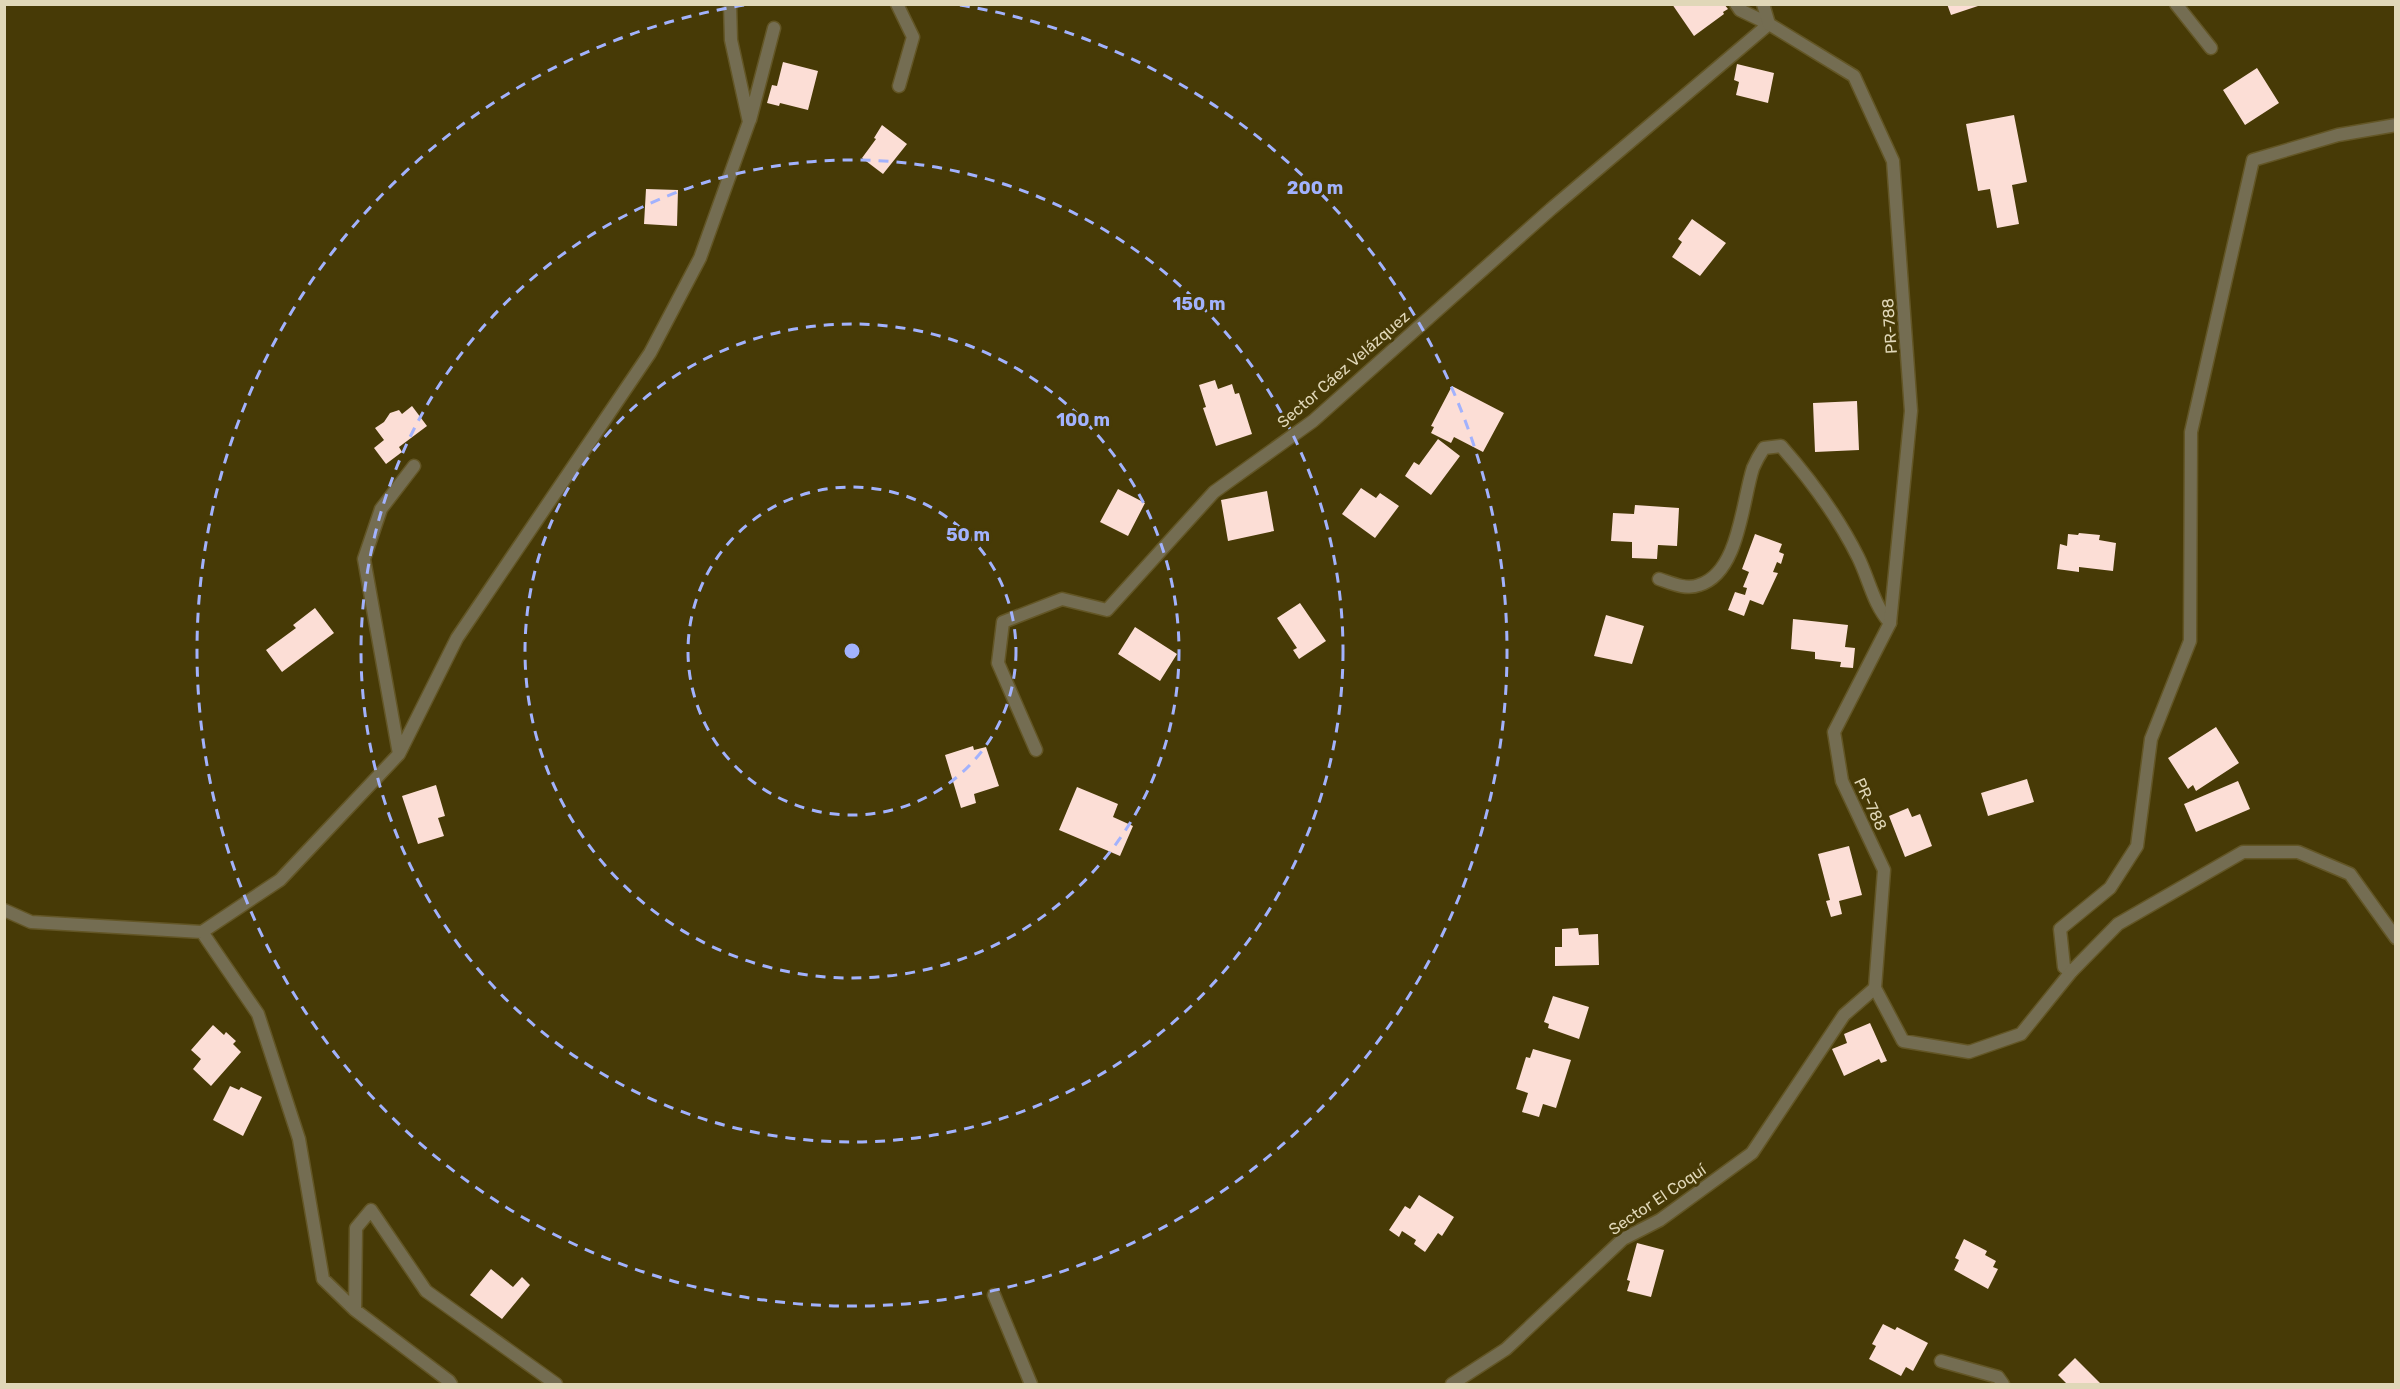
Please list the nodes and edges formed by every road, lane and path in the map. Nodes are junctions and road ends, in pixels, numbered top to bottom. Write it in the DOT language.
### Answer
graph roads {
  1 [pos="730,4"];
  2 [pos="897,4"];
  3 [pos="1736,4"];
  4 [pos="1763,4"];
  5 [pos="2176,4"];
  6 [pos="1768,24"];
  7 [pos="774,28"];
  8 [pos="2211,48"];
  9 [pos="900,86"];
  10 [pos="749,122"];
  11 [pos="2396,125"];
  12 [pos="414,466"];
  13 [pos="1659,579"];
  14 [pos="1890,623"];
  15 [pos="1036,750"];
  16 [pos="399,754"];
  17 [pos="4,910"];
  18 [pos="201,932"];
  19 [pos="2396,938"];
  20 [pos="2071,972"];
  21 [pos="1875,988"];
  22 [pos="994,1295"];
  23 [pos="355,1310"];
  24 [pos="1941,1361"];
  25 [pos="451,1384"];
  26 [pos="556,1384"];
  27 [pos="1031,1384"];
  28 [pos="1452,1384"];
  29 [pos="2002,1384"];
  1 -- 10 [label="street"];
  2 -- 9 [label="street"];
  3 -- 6 [label="street, PR-788"];
  4 -- 6 [label="street"];
  5 -- 8 [label="street"];
  6 -- 14 [label="street, PR-788 / PR-788"];
  6 -- 15 [label="street, Sector Cáez Velázquez"];
  7 -- 10 [label="street"];
  10 -- 16 [label="street"];
  11 -- 20 [label="street"];
  12 -- 16 [label="street"];
  13 -- 14 [label="street"];
  14 -- 21 [label="street, PR-788 / PR-788"];
  16 -- 18 [label="street"];
  17 -- 18 [label="street"];
  18 -- 23 [label="street"];
  19 -- 20 [label="street"];
  20 -- 21 [label="street"];
  21 -- 28 [label="street, Sector El Coquí"];
  22 -- 27 [label="street"];
  23 -- 25 [label="street"];
  23 -- 26 [label="street"];
  24 -- 29 [label="street"];
}
